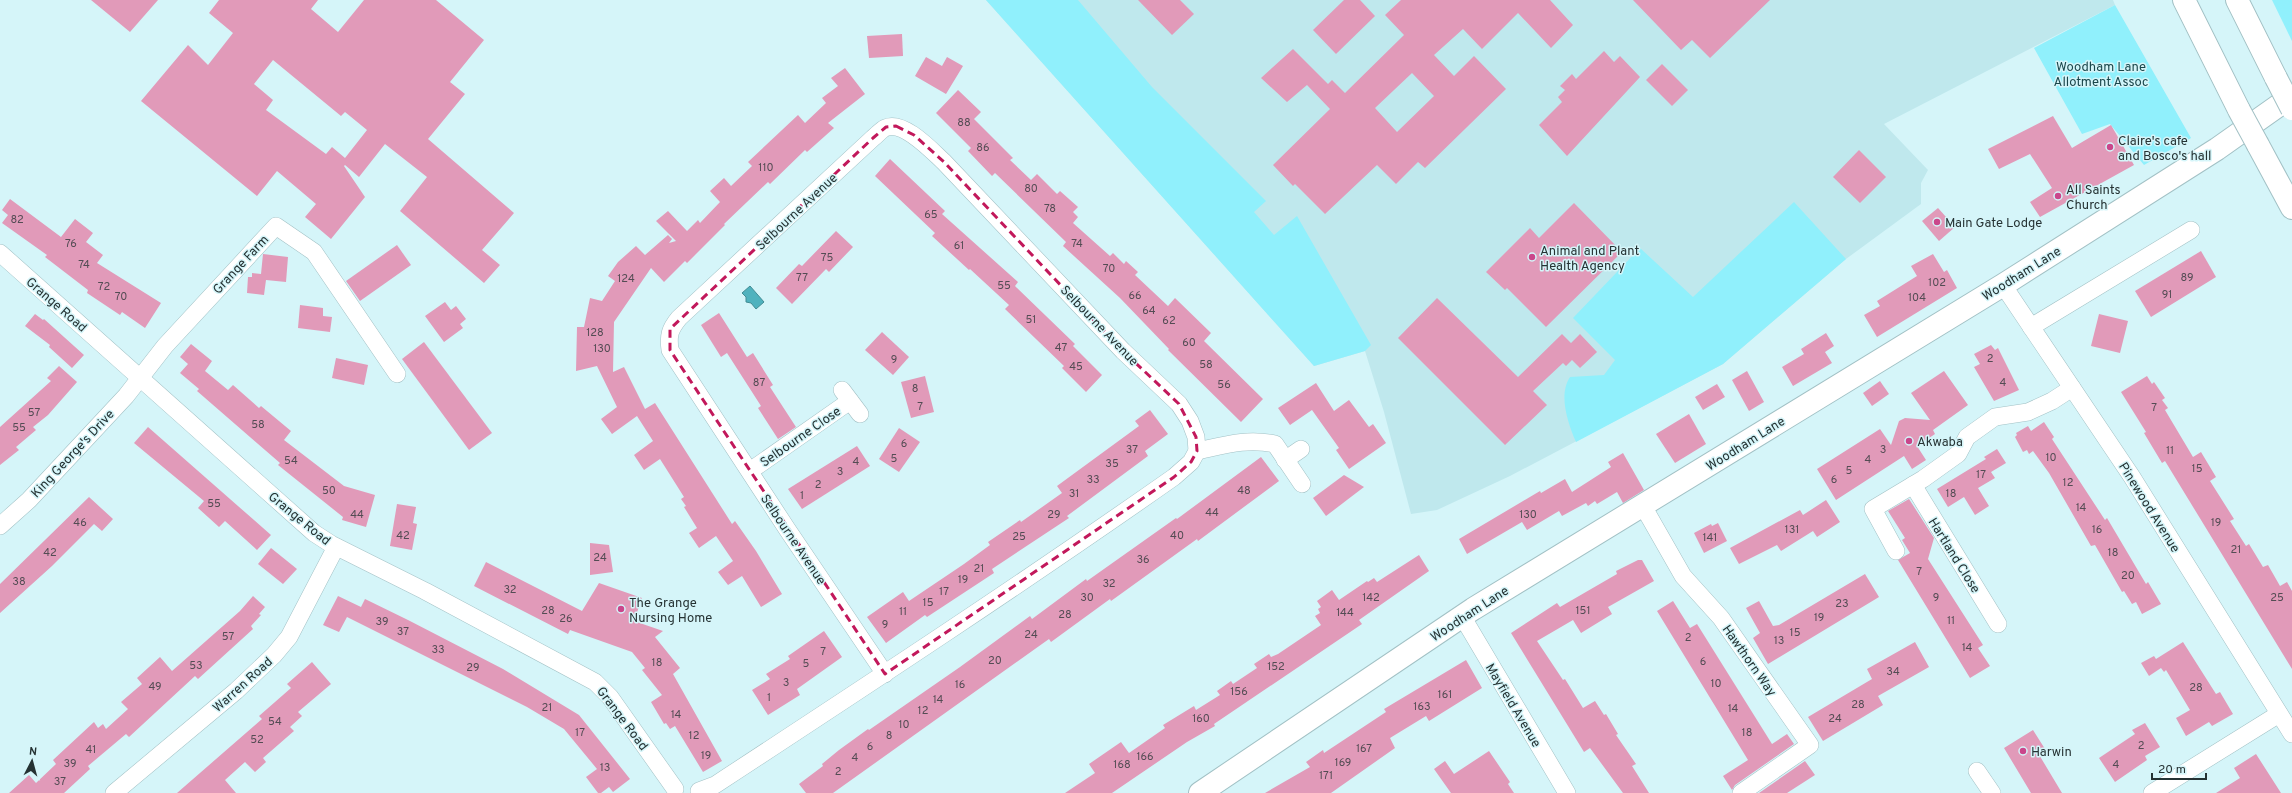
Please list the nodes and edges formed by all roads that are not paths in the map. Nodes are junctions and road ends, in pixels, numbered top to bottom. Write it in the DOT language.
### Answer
graph roads {
  1 [pos="2184,0"];
  2 [pos="2237,0"];
  3 [pos="2292,96"];
  4 [pos="2292,109"];
  5 [pos="2292,208"];
  6 [pos="2191,230"];
  7 [pos="0,253"];
  8 [pos="2003,285"];
  9 [pos="2031,327"];
  10 [pos="397,374"];
  11 [pos="140,376"];
  12 [pos="2072,388"];
  13 [pos="851,402"];
  14 [pos="1301,449"];
  15 [pos="1198,451"];
  16 [pos="1285,460"];
  17 [pos="750,471"];
  18 [pos="1302,484"];
  19 [pos="1912,485"];
  20 [pos="1643,506"];
  21 [pos="0,526"];
  22 [pos="336,547"];
  23 [pos="1896,551"];
  24 [pos="1462,616"];
  25 [pos="1998,624"];
  26 [pos="885,674"];
  27 [pos="2279,714"];
  28 [pos="2292,734"];
  29 [pos="1977,770"];
  30 [pos="673,791"];
  31 [pos="1998,791"];
  32 [pos="700,792"];
  33 [pos="114,793"];
  34 [pos="1200,793"];
  35 [pos="1567,793"];
  36 [pos="1741,793"];
  37 [pos="2152,793"];
  1 -- 5 [label="main road, bridge"];
  2 -- 4 [label="main road, bridge"];
  3 -- 8 [label="main road, Woodham Lane"];
  6 -- 9 [label="street"];
  7 -- 11 [label="street, Grange Road"];
  8 -- 9 [label="street, Pinewood Avenue"];
  8 -- 20 [label="main road, Woodham Lane"];
  9 -- 12 [label="street, Pinewood Avenue"];
  10 -- 11 [label="street, Grange Farm"];
  11 -- 21 [label="street, King George's Drive"];
  11 -- 22 [label="street, Grange Road"];
  12 -- 19 [label="street"];
  12 -- 27 [label="street, Pinewood Avenue"];
  13 -- 17 [label="street, Selbourne Close"];
  14 -- 16 [label="street"];
  15 -- 16 [label="street"];
  15 -- 17 [label="street, Selbourne Avenue"];
  15 -- 26 [label="street"];
  16 -- 18 [label="street"];
  17 -- 26 [label="street, Selbourne Avenue"];
  19 -- 23 [label="street"];
  19 -- 25 [label="street, Hartland Close"];
  20 -- 24 [label="main road, Woodham Lane"];
  20 -- 36 [label="street, Hawthorn Way"];
  22 -- 30 [label="street, Grange Road"];
  22 -- 33 [label="street, Warren Road"];
  24 -- 34 [label="main road, Woodham Lane"];
  24 -- 35 [label="street, Mayfield Avenue"];
  26 -- 32 [label="street"];
  27 -- 28 [label="street, Pinewood Avenue"];
  27 -- 37 [label="street"];
  29 -- 31 [label="street"];
  30 -- 32 [label="street, Grange Road"];
}
